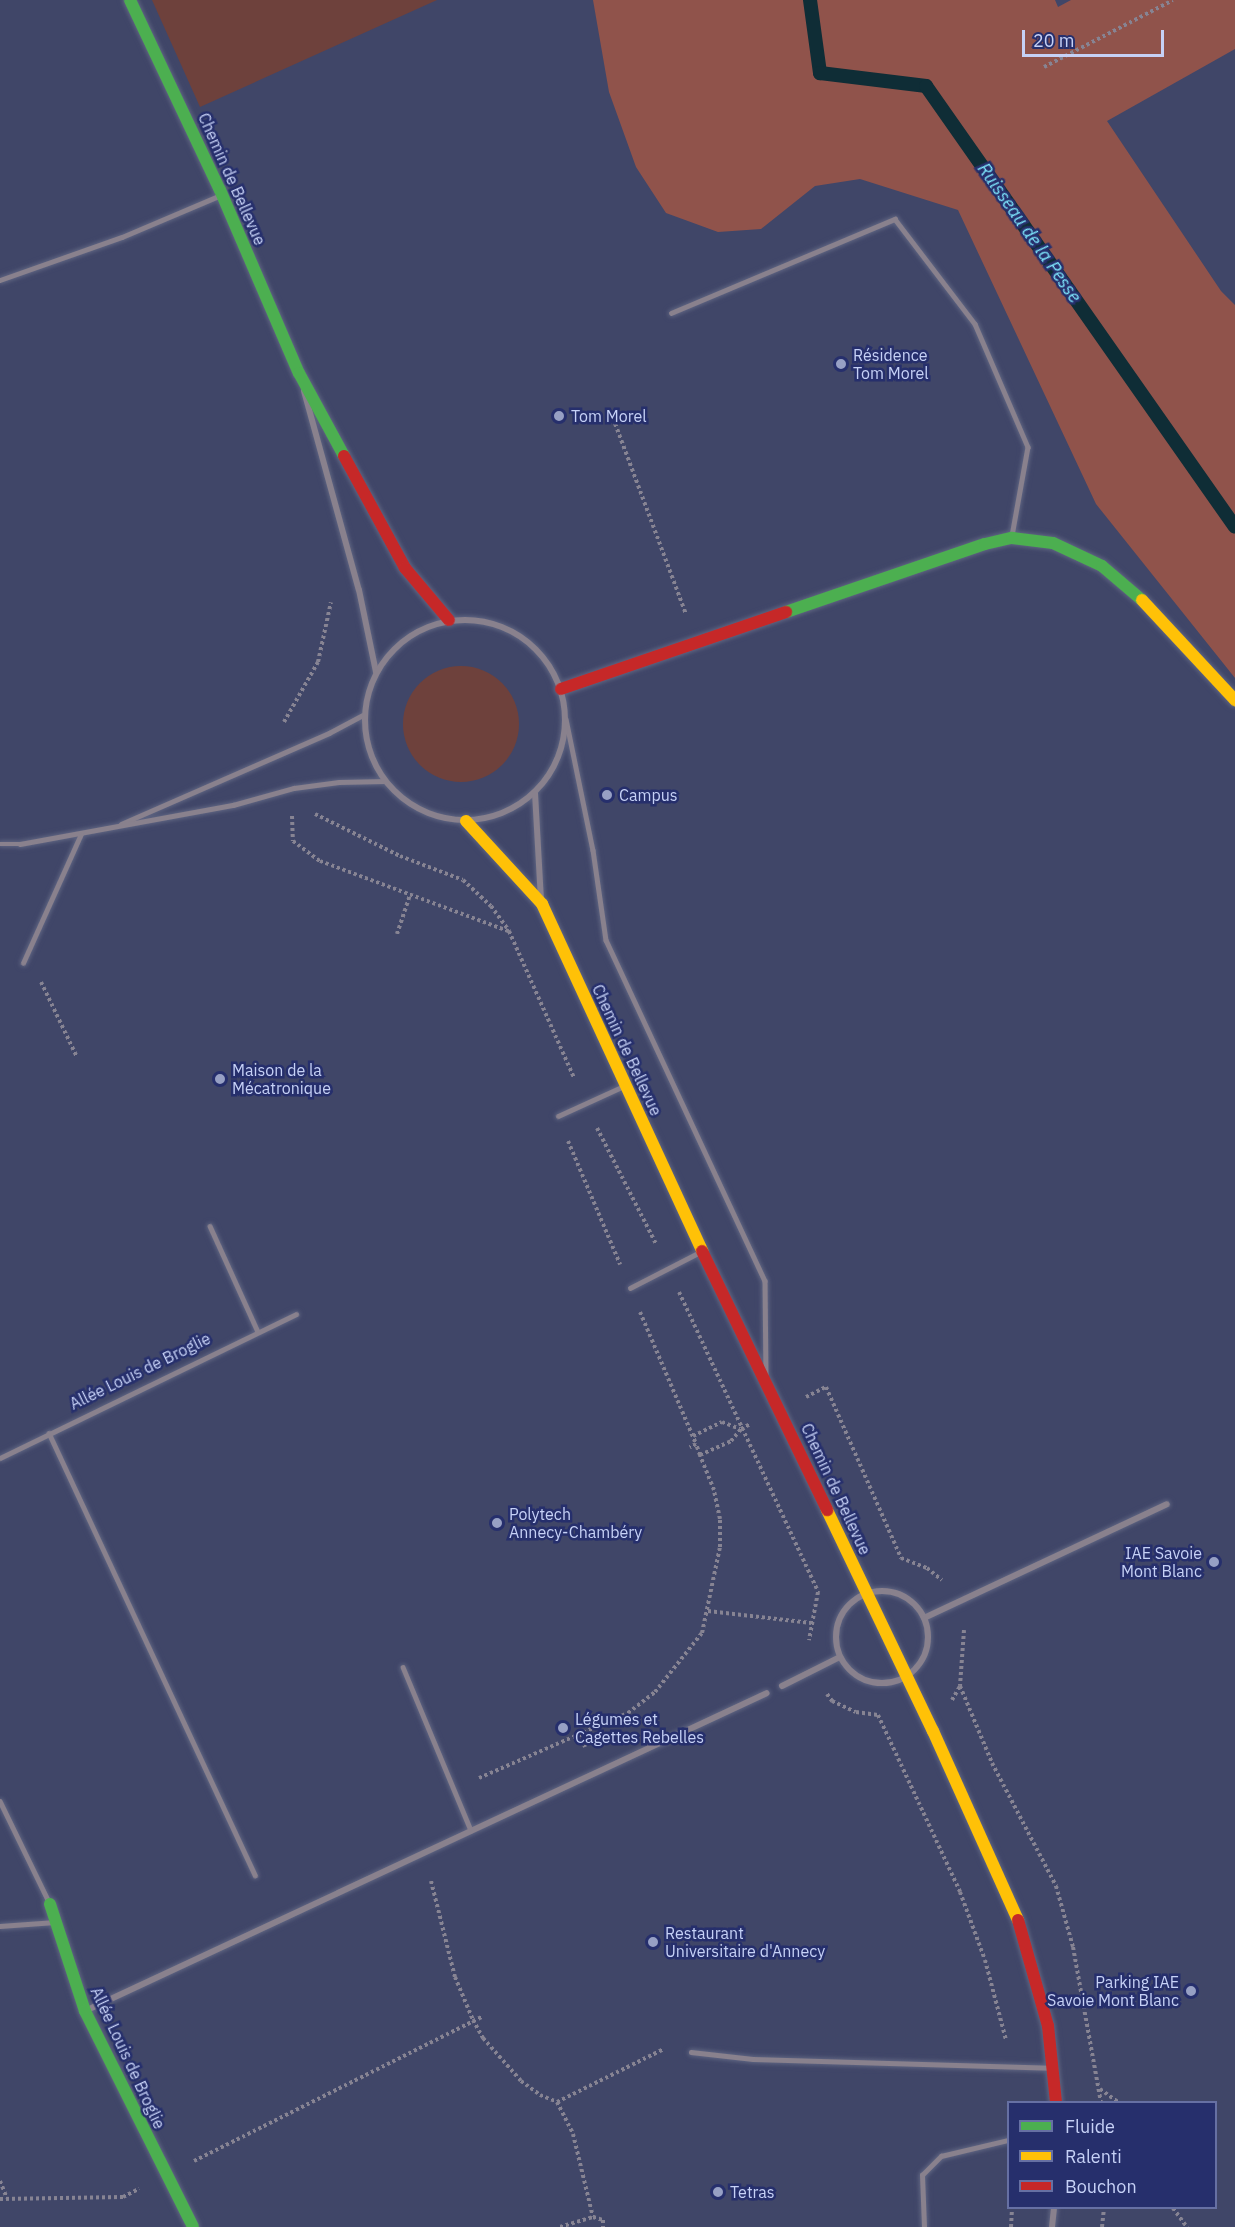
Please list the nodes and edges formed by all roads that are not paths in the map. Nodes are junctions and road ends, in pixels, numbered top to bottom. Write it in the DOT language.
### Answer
graph roads {
  1 [pos="130,0"];
  2 [pos="222,195"];
  3 [pos="0,280"];
  4 [pos="671,313"];
  5 [pos="299,374"];
  6 [pos="1012,538"];
  7 [pos="449,620"];
  8 [pos="376,672"];
  9 [pos="561,689"];
  10 [pos="1235,700"];
  11 [pos="364,714"];
  12 [pos="566,719"];
  13 [pos="385,781"];
  14 [pos="535,793"];
  15 [pos="466,821"];
  16 [pos="111,828"];
  17 [pos="81,833"];
  18 [pos="0,844"];
  19 [pos="542,904"];
  20 [pos="23,963"];
  21 [pos="626,1086"];
  22 [pos="558,1116"];
  23 [pos="210,1226"];
  24 [pos="702,1251"];
  25 [pos="630,1288"];
  26 [pos="296,1314"];
  27 [pos="258,1332"];
  28 [pos="766,1381"];
  29 [pos="49,1433"];
  30 [pos="0,1458"];
  31 [pos="1167,1504"];
  32 [pos="867,1592"];
  33 [pos="924,1618"];
  34 [pos="840,1657"];
  35 [pos="403,1667"];
  36 [pos="907,1676"];
  37 [pos="782,1686"];
  38 [pos="767,1693"];
  39 [pos="0,1801"];
  40 [pos="471,1830"];
  41 [pos="255,1875"];
  42 [pos="50,1904"];
  43 [pos="55,1922"];
  44 [pos="0,1926"];
  45 [pos="85,2011"];
  46 [pos="691,2052"];
  47 [pos="1053,2068"];
  48 [pos="1056,2101"];
  49 [pos="1007,2140"];
  50 [pos="1054,2209"];
  51 [pos="193,2227"];
  52 [pos="924,2227"];
  53 [pos="1052,2227"];
  1 -- 2 [label="street, Chemin de Bellevue"];
  2 -- 3 [label="lane"];
  2 -- 5 [label="street, Chemin de Bellevue"];
  4 -- 6 [label="lane"];
  5 -- 7 [label="street, Chemin de Bellevue"];
  5 -- 8 [label="street, Chemin de Bellevue"];
  6 -- 9 [label="street"];
  6 -- 10 [label="street"];
  7 -- 8 [label="street"];
  7 -- 9 [label="street"];
  8 -- 11 [label="street"];
  9 -- 12 [label="street"];
  11 -- 13 [label="street"];
  11 -- 16 [label="lane"];
  12 -- 14 [label="street"];
  12 -- 28 [label="lane"];
  13 -- 15 [label="street"];
  13 -- 16 [label="lane"];
  14 -- 15 [label="street"];
  14 -- 19 [label="street, Chemin de Bellevue"];
  15 -- 19 [label="street, Chemin de Bellevue"];
  16 -- 17 [label="lane"];
  17 -- 18 [label="lane"];
  17 -- 20 [label="lane"];
  19 -- 21 [label="street, Chemin de Bellevue"];
  21 -- 22 [label="lane"];
  21 -- 24 [label="street, Chemin de Bellevue"];
  23 -- 27 [label="lane"];
  24 -- 25 [label="lane"];
  24 -- 28 [label="street, Chemin de Bellevue"];
  26 -- 27 [label="lane, Allée Louis de Broglie"];
  27 -- 29 [label="lane, Allée Louis de Broglie"];
  28 -- 32 [label="street, Chemin de Bellevue"];
  29 -- 30 [label="lane, Allée Louis de Broglie"];
  29 -- 41 [label="lane"];
  31 -- 33 [label="street"];
  32 -- 33 [label="street"];
  32 -- 34 [label="street"];
  32 -- 36 [label="street, Chemin de Bellevue"];
  33 -- 36 [label="street"];
  34 -- 36 [label="street"];
  34 -- 37 [label="street"];
  35 -- 40 [label="lane"];
  36 -- 47 [label="street, Chemin de Bellevue"];
  38 -- 40 [label="street"];
  39 -- 42 [label="lane, Allée Louis de Broglie"];
  40 -- 45 [label="street"];
  42 -- 43 [label="street, Allée Louis de Broglie"];
  43 -- 44 [label="lane"];
  43 -- 45 [label="street, Allée Louis de Broglie"];
  45 -- 51 [label="street, Allée Louis de Broglie"];
  46 -- 47 [label="lane"];
  47 -- 48 [label="street, Chemin de Bellevue"];
  49 -- 52 [label="lane"];
  50 -- 53 [label="street"];
}
